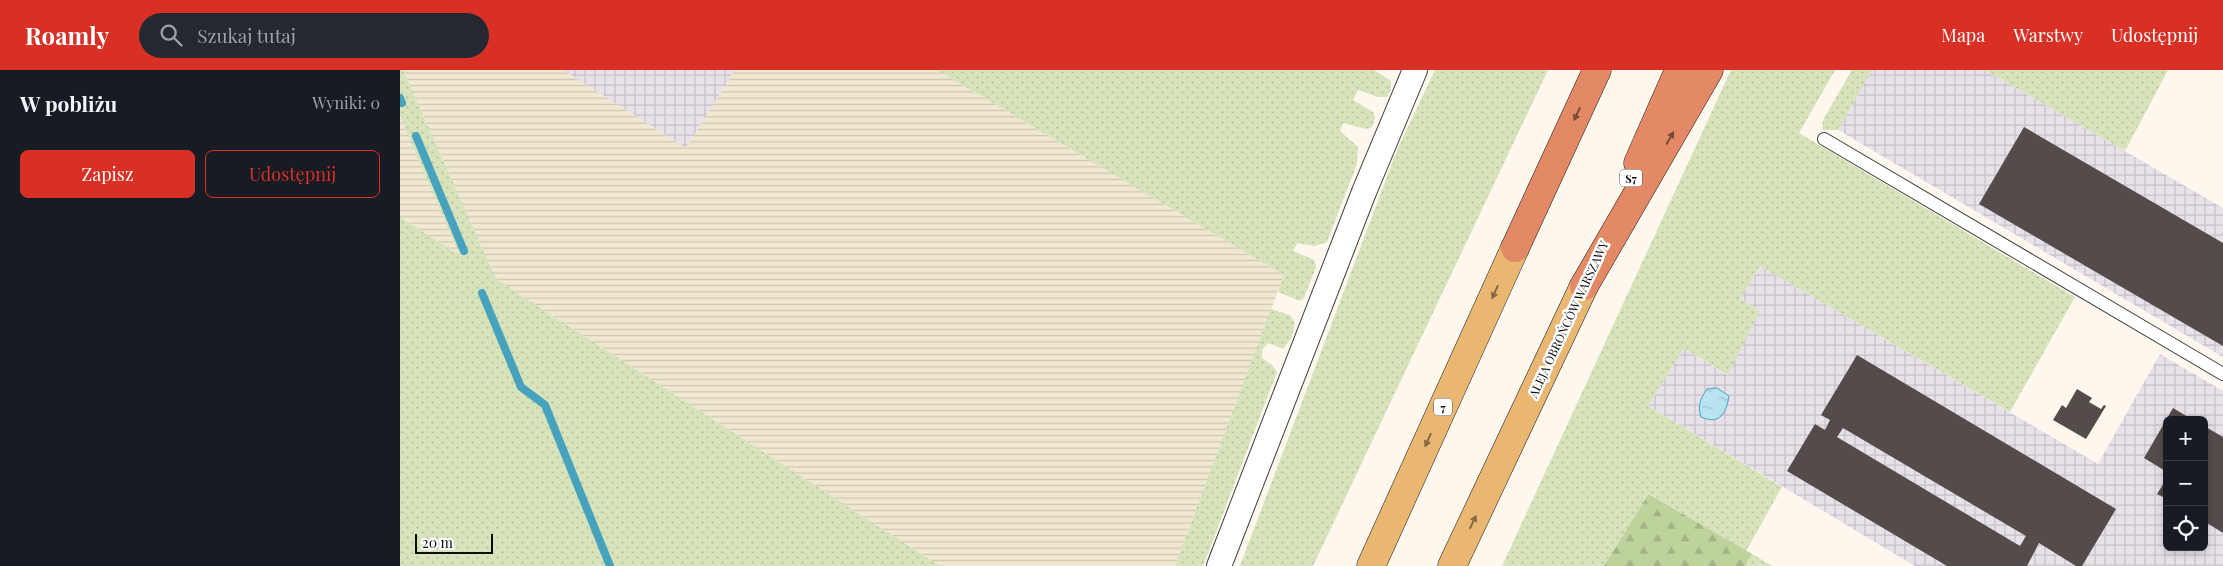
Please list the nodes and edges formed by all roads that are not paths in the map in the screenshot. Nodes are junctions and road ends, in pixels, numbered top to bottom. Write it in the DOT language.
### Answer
graph roads {
  1 [pos="1416,70"];
  2 [pos="1597,70"];
  3 [pos="1679,70"];
  4 [pos="1709,70"];
  5 [pos="1824,140"];
  6 [pos="1515,248"];
  7 [pos="1584,286"];
  8 [pos="2223,374"];
  9 [pos="1219,566"];
  10 [pos="1371,566"];
  11 [pos="1452,566"];
  1 -- 9 [label="street"];
  2 -- 6 [label="highway, one-way"];
  3 -- 7 [label="highway, ALEJA OBROŃCÓW WARSZAWY / S7"];
  7 -- 4 [label="highway, one-way"];
  5 -- 8 [label="lane"];
  6 -- 10 [label="main road, 7, one-way"];
  11 -- 7 [label="main road, ALEJA OBROŃCÓW WARSZAWY, one-way"];
}
